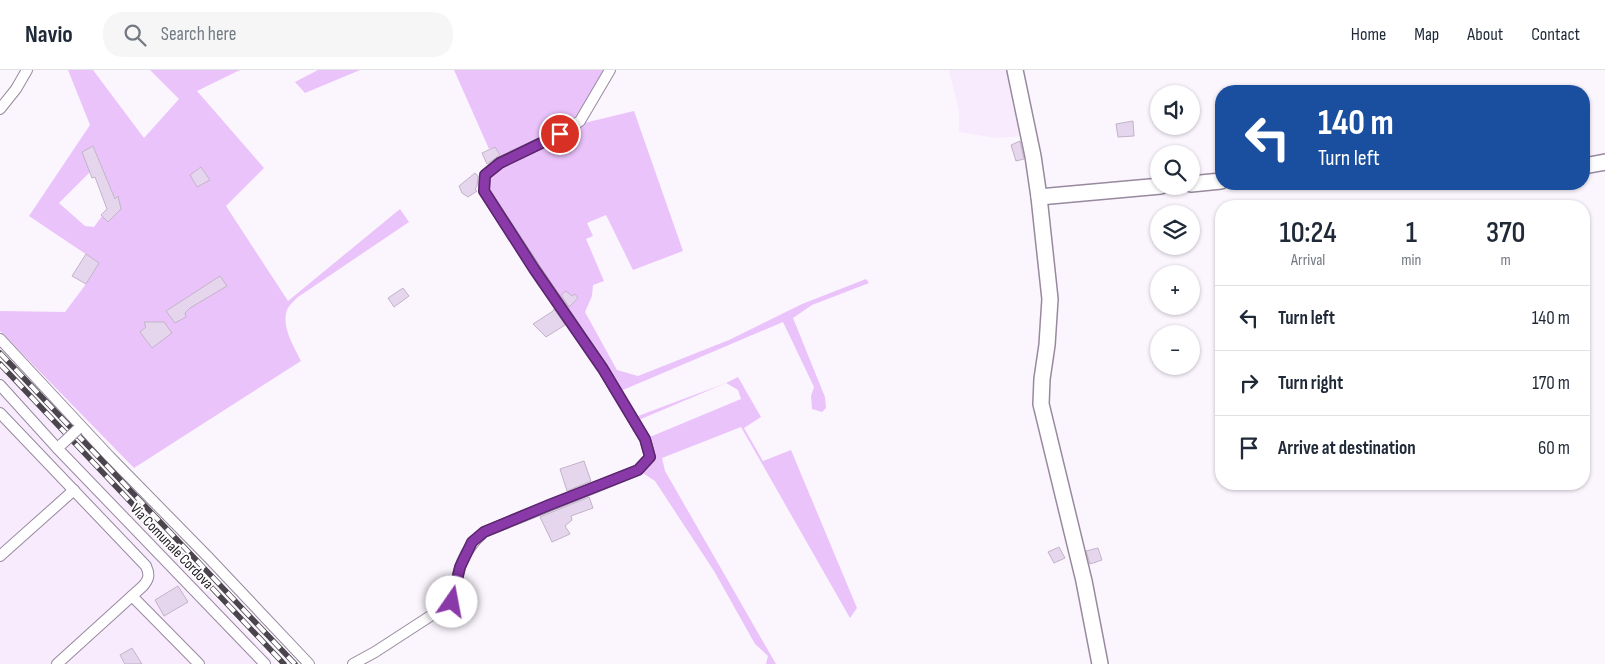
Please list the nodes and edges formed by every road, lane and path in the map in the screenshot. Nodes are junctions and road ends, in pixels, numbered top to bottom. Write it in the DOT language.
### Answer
graph roads {
  1 [pos="27,70"];
  2 [pos="610,70"];
  3 [pos="1015,70"];
  4 [pos="0,109"];
  5 [pos="1605,162"];
  6 [pos="1590,165"];
  7 [pos="1215,182"];
  8 [pos="1200,183"];
  9 [pos="1150,187"];
  10 [pos="1040,196"];
  11 [pos="0,339"];
  12 [pos="0,385"];
  13 [pos="0,412"];
  14 [pos="80,427"];
  15 [pos="60,446"];
  16 [pos="74,490"];
  17 [pos="0,556"];
  18 [pos="132,596"];
  19 [pos="57,664"];
  20 [pos="199,664"];
  21 [pos="265,664"];
  22 [pos="309,664"];
  23 [pos="353,664"];
  24 [pos="1100,664"];
  1 -- 4 [label="street"];
  2 -- 23 [label="street"];
  3 -- 10 [label="street"];
  5 -- 6 [label="street"];
  7 -- 8 [label="street"];
  9 -- 10 [label="street"];
  10 -- 24 [label="street"];
  11 -- 14 [label="street"];
  12 -- 15 [label="street, Via Comunale Cordova"];
  13 -- 16 [label="street"];
  14 -- 15 [label="street, bridge"];
  14 -- 22 [label="street"];
  15 -- 21 [label="street, Via Comunale Cordova"];
  16 -- 17 [label="street"];
  16 -- 18 [label="street"];
  18 -- 19 [label="street"];
  18 -- 20 [label="street"];
}
